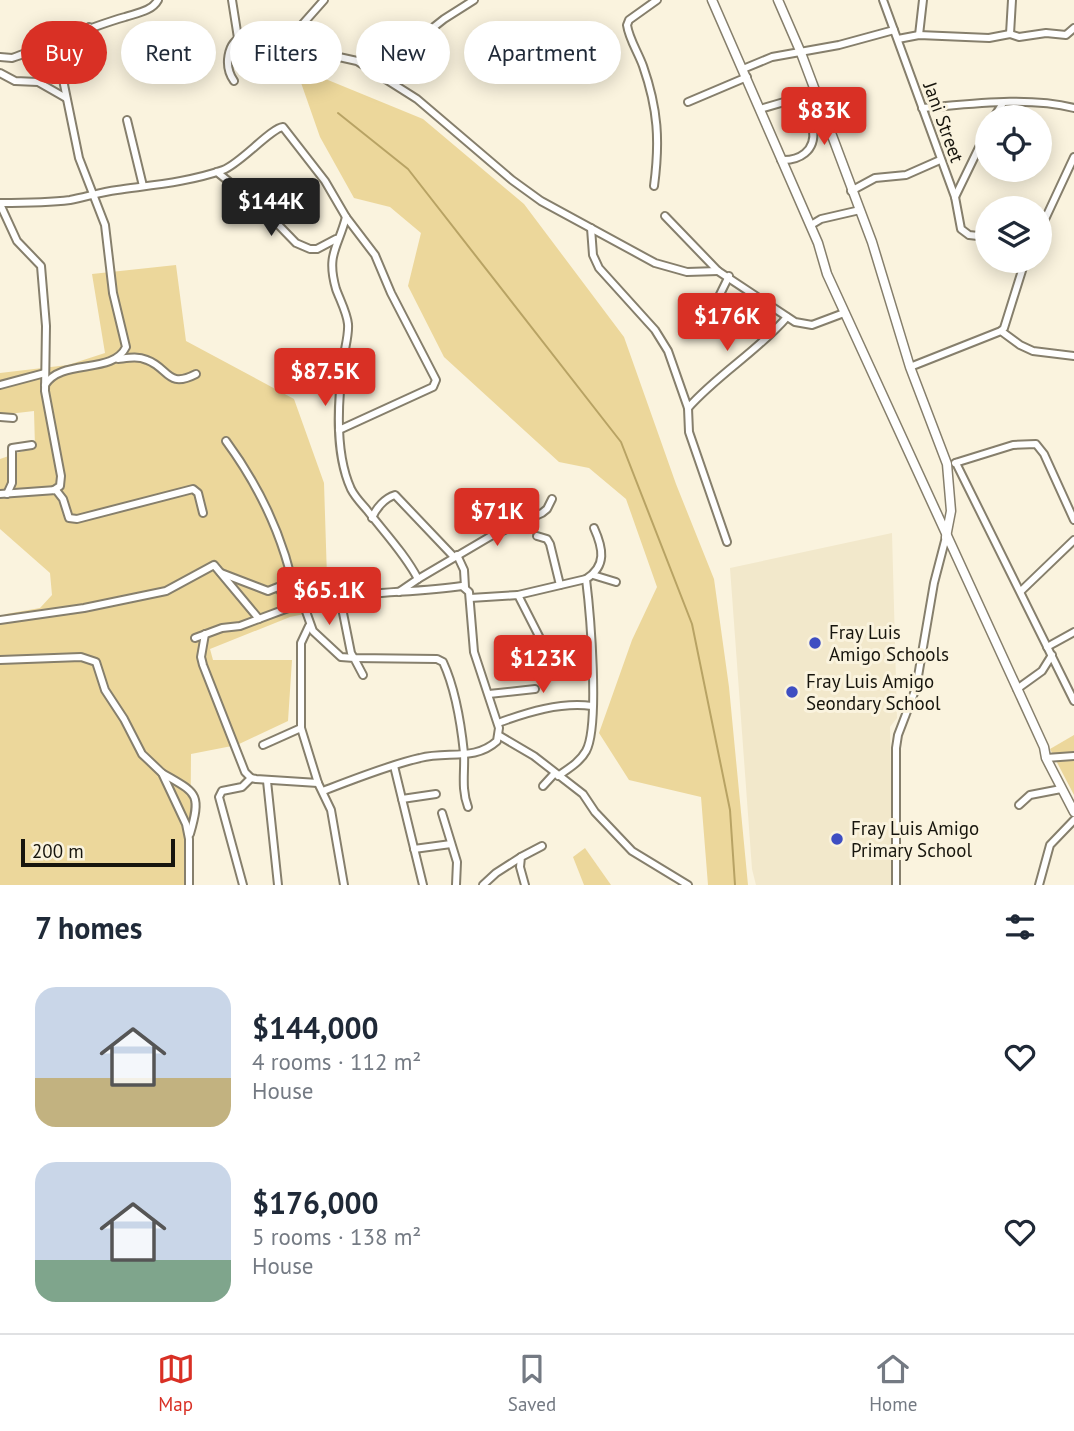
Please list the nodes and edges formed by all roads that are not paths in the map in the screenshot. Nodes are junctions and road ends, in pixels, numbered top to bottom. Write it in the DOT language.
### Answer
graph roads {
  1 [pos="158,0"];
  2 [pos="232,0"];
  3 [pos="324,0"];
  4 [pos="474,0"];
  5 [pos="657,0"];
  6 [pos="712,0"];
  7 [pos="778,0"];
  8 [pos="883,0"];
  9 [pos="923,0"];
  10 [pos="1012,0"];
  11 [pos="235,21"];
  12 [pos="305,21"];
  13 [pos="441,21"];
  14 [pos="107,22"];
  15 [pos="1074,27"];
  16 [pos="894,30"];
  17 [pos="1010,34"];
  18 [pos="919,35"];
  19 [pos="898,39"];
  20 [pos="230,53"];
  21 [pos="801,53"];
  22 [pos="21,54"];
  23 [pos="0,57"];
  24 [pos="342,57"];
  25 [pos="230,72"];
  26 [pos="0,73"];
  27 [pos="745,73"];
  28 [pos="64,84"];
  29 [pos="815,93"];
  30 [pos="802,97"];
  31 [pos="66,98"];
  32 [pos="688,102"];
  33 [pos="1003,103"];
  34 [pos="922,108"];
  35 [pos="1074,108"];
  36 [pos="760,109"];
  37 [pos="127,120"];
  38 [pos="975,156"];
  39 [pos="1074,157"];
  40 [pos="781,160"];
  41 [pos="940,160"];
  42 [pos="216,172"];
  43 [pos="1070,176"];
  44 [pos="143,186"];
  45 [pos="654,186"];
  46 [pos="851,191"];
  47 [pos="94,195"];
  48 [pos="955,197"];
  49 [pos="0,204"];
  50 [pos="1052,208"];
  51 [pos="860,210"];
  52 [pos="665,216"];
  53 [pos="346,217"];
  54 [pos="811,225"];
  55 [pos="591,228"];
  56 [pos="975,236"];
  57 [pos="337,239"];
  58 [pos="718,271"];
  59 [pos="1022,273"];
  60 [pos="729,276"];
  61 [pos="844,313"];
  62 [pos="787,317"];
  63 [pos="705,325"];
  64 [pos="1001,331"];
  65 [pos="1074,358"];
  66 [pos="116,359"];
  67 [pos="910,367"];
  68 [pos="45,373"];
  69 [pos="196,374"];
  70 [pos="0,385"];
  71 [pos="45,385"];
  72 [pos="688,408"];
  73 [pos="0,417"];
  74 [pos="13,418"];
  75 [pos="339,430"];
  76 [pos="226,441"];
  77 [pos="32,445"];
  78 [pos="951,464"];
  79 [pos="54,489"];
  80 [pos="4,494"];
  81 [pos="552,499"];
  82 [pos="203,513"];
  83 [pos="372,518"];
  84 [pos="1074,520"];
  85 [pos="594,528"];
  86 [pos="537,536"];
  87 [pos="946,537"];
  88 [pos="1074,540"];
  89 [pos="727,542"];
  90 [pos="456,556"];
  91 [pos="221,573"];
  92 [pos="590,577"];
  93 [pos="418,579"];
  94 [pos="616,582"];
  95 [pos="560,585"];
  96 [pos="466,587"];
  97 [pos="1021,591"];
  98 [pos="399,592"];
  99 [pos="518,595"];
  100 [pos="340,598"];
  101 [pos="470,598"];
  102 [pos="297,605"];
  103 [pos="259,619"];
  104 [pos="0,620"];
  105 [pos="309,626"];
  106 [pos="1074,632"];
  107 [pos="205,634"];
  108 [pos="195,638"];
  109 [pos="544,646"];
  110 [pos="1047,646"];
  111 [pos="1000,653"];
  112 [pos="1052,655"];
  113 [pos="354,657"];
  114 [pos="0,660"];
  115 [pos="363,675"];
  116 [pos="1017,689"];
  117 [pos="535,690"];
  118 [pos="489,694"];
  119 [pos="1073,698"];
  120 [pos="592,706"];
  121 [pos="498,723"];
  122 [pos="301,728"];
  123 [pos="500,736"];
  124 [pos="263,745"];
  125 [pos="1044,747"];
  126 [pos="1074,755"];
  127 [pos="464,756"];
  128 [pos="1045,758"];
  129 [pos="394,766"];
  130 [pos="162,773"];
  131 [pos="556,775"];
  132 [pos="251,778"];
  133 [pos="267,781"];
  134 [pos="318,783"];
  135 [pos="543,786"];
  136 [pos="1061,789"];
  137 [pos="323,791"];
  138 [pos="436,794"];
  139 [pos="402,799"];
  140 [pos="1019,805"];
  141 [pos="468,807"];
  142 [pos="1074,812"];
  143 [pos="442,813"];
  144 [pos="1074,820"];
  145 [pos="1065,827"];
  146 [pos="1074,833"];
  147 [pos="189,839"];
  148 [pos="451,844"];
  149 [pos="542,846"];
  150 [pos="414,849"];
  151 [pos="521,858"];
  152 [pos="189,885"];
  153 [pos="243,885"];
  154 [pos="278,885"];
  155 [pos="344,885"];
  156 [pos="423,885"];
  157 [pos="456,885"];
  158 [pos="483,885"];
  159 [pos="525,885"];
  160 [pos="688,885"];
  161 [pos="896,885"];
  162 [pos="1039,885"];
  1 -- 14 [label="street"];
  2 -- 11 [label="street"];
  3 -- 12 [label="street"];
  4 -- 13 [label="street"];
  5 -- 45 [label="street"];
  6 -- 27 [label="street"];
  7 -- 21 [label="street"];
  8 -- 16 [label="street, Jani Street"];
  9 -- 18 [label="street"];
  10 -- 17 [label="street"];
  15 -- 17 [label="street"];
  16 -- 19 [label="street, Jani Street"];
  16 -- 21 [label="street"];
  17 -- 18 [label="street"];
  18 -- 19 [label="street"];
  19 -- 34 [label="street, Jani Street"];
  20 -- 25 [label="street"];
  21 -- 27 [label="street"];
  21 -- 29 [label="street"];
  22 -- 23 [label="street"];
  24 -- 55 [label="street"];
  26 -- 31 [label="street"];
  27 -- 32 [label="street"];
  27 -- 36 [label="street"];
  28 -- 31 [label="street"];
  29 -- 30 [label="street"];
  29 -- 46 [label="street"];
  30 -- 36 [label="street"];
  30 -- 40 [label="street"];
  31 -- 47 [label="street"];
  33 -- 34 [label="street"];
  33 -- 35 [label="street"];
  34 -- 41 [label="street, Jani Street"];
  36 -- 40 [label="street"];
  37 -- 44 [label="street"];
  38 -- 48 [label="street"];
  39 -- 43 [label="street"];
  40 -- 54 [label="street"];
  41 -- 46 [label="street"];
  41 -- 48 [label="street, Jani Street"];
  42 -- 44 [label="street"];
  42 -- 53 [label="street"];
  42 -- 57 [label="street"];
  43 -- 50 [label="street"];
  44 -- 47 [label="street"];
  46 -- 51 [label="street"];
  47 -- 49 [label="street"];
  47 -- 66 [label="street"];
  48 -- 56 [label="street, Jani Street"];
  49 -- 68 [label="street"];
  51 -- 54 [label="street"];
  51 -- 67 [label="street"];
  52 -- 58 [label="street"];
  53 -- 57 [label="street"];
  53 -- 75 [label="street"];
  54 -- 61 [label="street"];
  55 -- 58 [label="street"];
  55 -- 72 [label="street"];
  57 -- 75 [label="street"];
  58 -- 60 [label="street"];
  59 -- 64 [label="street"];
  60 -- 62 [label="street"];
  60 -- 63 [label="street"];
  61 -- 62 [label="street"];
  61 -- 87 [label="street"];
  62 -- 72 [label="street"];
  64 -- 65 [label="street"];
  64 -- 67 [label="street"];
  66 -- 69 [label="street"];
  66 -- 71 [label="street"];
  67 -- 78 [label="street"];
  68 -- 70 [label="street"];
  68 -- 71 [label="street"];
  71 -- 79 [label="street"];
  72 -- 89 [label="street"];
  73 -- 74 [label="street"];
  75 -- 83 [label="street"];
  76 -- 102 [label="street"];
  77 -- 80 [label="street"];
  78 -- 84 [label="street"];
  78 -- 87 [label="street"];
  78 -- 97 [label="street"];
  79 -- 80 [label="street"];
  79 -- 82 [label="street"];
  81 -- 90 [label="street"];
  83 -- 90 [label="street"];
  83 -- 93 [label="street"];
  85 -- 92 [label="street"];
  86 -- 95 [label="street"];
  87 -- 111 [label="street"];
  87 -- 161 [label="street"];
  88 -- 97 [label="street"];
  90 -- 93 [label="street"];
  90 -- 96 [label="street"];
  91 -- 102 [label="street"];
  91 -- 103 [label="street"];
  91 -- 104 [label="street"];
  92 -- 94 [label="street"];
  92 -- 95 [label="street"];
  92 -- 120 [label="street"];
  93 -- 98 [label="street"];
  95 -- 99 [label="street"];
  96 -- 98 [label="street"];
  96 -- 101 [label="street"];
  97 -- 110 [label="street"];
  98 -- 100 [label="street"];
  99 -- 101 [label="street"];
  99 -- 109 [label="street"];
  100 -- 102 [label="street"];
  100 -- 113 [label="street"];
  101 -- 118 [label="street"];
  102 -- 103 [label="street"];
  102 -- 105 [label="street"];
  103 -- 107 [label="street"];
  105 -- 113 [label="street"];
  105 -- 122 [label="street"];
  106 -- 110 [label="street"];
  107 -- 108 [label="street"];
  107 -- 132 [label="street"];
  110 -- 112 [label="street"];
  111 -- 116 [label="street"];
  111 -- 125 [label="street"];
  112 -- 116 [label="street"];
  112 -- 119 [label="street"];
  113 -- 115 [label="street"];
  113 -- 127 [label="street"];
  114 -- 130 [label="street"];
  116 -- 125 [label="street"];
  117 -- 118 [label="street"];
  118 -- 121 [label="street"];
  120 -- 121 [label="street"];
  120 -- 131 [label="street"];
  121 -- 123 [label="street"];
  122 -- 124 [label="street"];
  122 -- 134 [label="street"];
  123 -- 127 [label="street"];
  123 -- 131 [label="street"];
  125 -- 128 [label="street"];
  126 -- 128 [label="street"];
  127 -- 129 [label="street"];
  127 -- 141 [label="street"];
  128 -- 136 [label="street"];
  129 -- 137 [label="street"];
  129 -- 139 [label="street"];
  130 -- 147 [label="street"];
  130 -- 147 [label="street"];
  131 -- 135 [label="street"];
  131 -- 160 [label="street"];
  132 -- 133 [label="street"];
  132 -- 153 [label="street"];
  133 -- 134 [label="street"];
  133 -- 154 [label="street"];
  134 -- 137 [label="street"];
  136 -- 140 [label="street"];
  136 -- 142 [label="street"];
  137 -- 155 [label="street"];
  138 -- 139 [label="street"];
  139 -- 150 [label="street"];
  143 -- 148 [label="street"];
  144 -- 145 [label="street"];
  145 -- 146 [label="street"];
  145 -- 162 [label="street"];
  147 -- 152 [label="street"];
  148 -- 150 [label="street"];
  148 -- 157 [label="street"];
  149 -- 151 [label="street"];
  150 -- 156 [label="street"];
  151 -- 158 [label="street"];
  151 -- 159 [label="street"];
}
